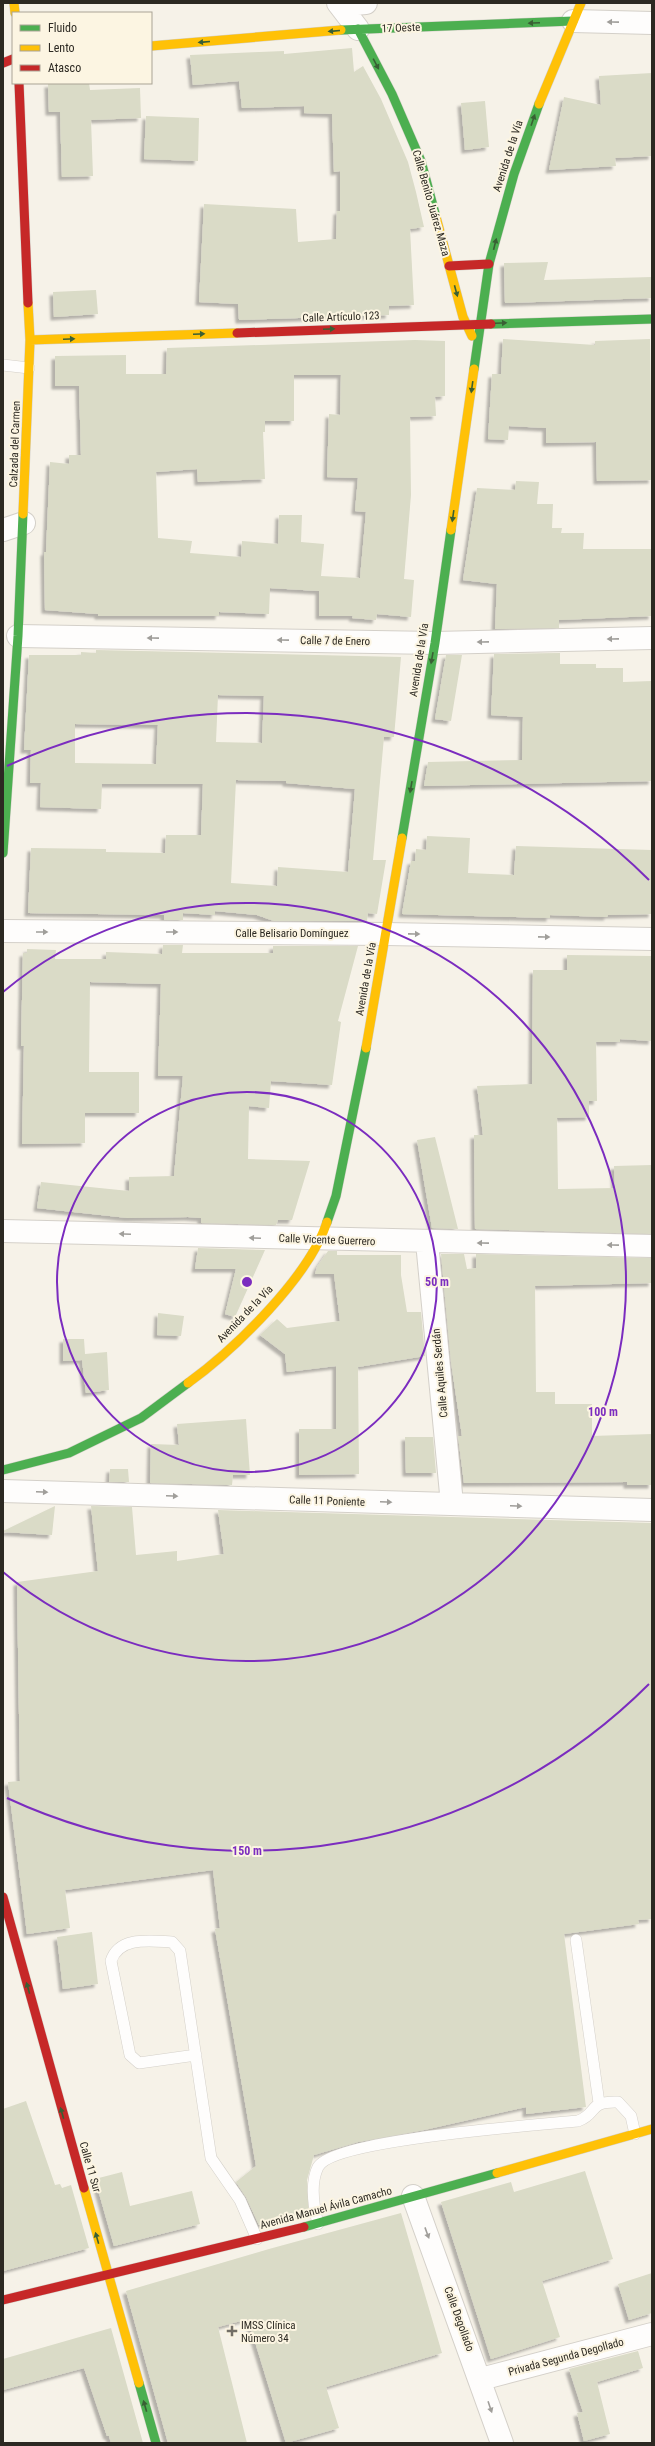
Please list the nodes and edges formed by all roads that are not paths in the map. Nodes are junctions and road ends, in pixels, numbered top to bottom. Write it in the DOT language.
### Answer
graph roads {
  1 [pos="366,3"];
  2 [pos="340,4"];
  3 [pos="577,12"];
  4 [pos="652,23"];
  5 [pos="358,29"];
  6 [pos="152,46"];
  7 [pos="20,84"];
  8 [pos="489,264"];
  9 [pos="449,266"];
  10 [pos="652,319"];
  11 [pos="481,323"];
  12 [pos="465,324"];
  13 [pos="30,340"];
  14 [pos="478,349"];
  15 [pos="3,365"];
  16 [pos="29,368"];
  17 [pos="24,522"];
  18 [pos="3,530"];
  19 [pos="18,636"];
  20 [pos="652,638"];
  21 [pos="435,643"];
  22 [pos="3,853"];
  23 [pos="3,932"];
  24 [pos="386,934"];
  25 [pos="652,939"];
  26 [pos="3,1231"];
  27 [pos="321,1240"];
  28 [pos="427,1242"];
  29 [pos="652,1246"];
  30 [pos="3,1470"];
  31 [pos="3,1491"];
  32 [pos="452,1504"];
  33 [pos="652,1510"];
  34 [pos="3,1897"];
  35 [pos="576,1940"];
  36 [pos="9,1941"];
  37 [pos="196,2055"];
  38 [pos="599,2103"];
  39 [pos="652,2129"];
  40 [pos="635,2134"];
  41 [pos="413,2196"];
  42 [pos="318,2224"];
  43 [pos="257,2239"];
  44 [pos="108,2276"];
  45 [pos="3,2300"];
  46 [pos="652,2334"];
  47 [pos="481,2379"];
  48 [pos="156,2443"];
  49 [pos="502,2443"];
  1 -- 2 [label="street"];
  2 -- 5 [label="street, Calle Benito Juárez Maza"];
  4 -- 3 [label="street, 17 Oeste, one-way"];
  3 -- 5 [label="street, 17 Oeste, one-way"];
  8 -- 3 [label="street, Avenida de la Vía, one-way"];
  5 -- 6 [label="street, 17 Oeste, one-way"];
  5 -- 9 [label="street, Calle Benito Juárez Maza, one-way"];
  7 -- 13 [label="street, Calzada del Carmen"];
  8 -- 9 [label="street"];
  8 -- 11 [label="street, Avenida de la Vía"];
  9 -- 12 [label="street, Calle Benito Juárez Maza, one-way"];
  11 -- 10 [label="street, Calle Artículo 123, one-way"];
  11 -- 12 [label="street, Calle Artículo 123"];
  11 -- 14 [label="street, Avenida de la Vía"];
  13 -- 12 [label="street, Calle Artículo 123, one-way"];
  12 -- 14 [label="street"];
  13 -- 16 [label="street, Calzada del Carmen"];
  14 -- 21 [label="street, Avenida de la Vía, one-way"];
  15 -- 16 [label="lane"];
  16 -- 17 [label="street, Calzada del Carmen"];
  17 -- 18 [label="street"];
  17 -- 19 [label="street, Calzada del Carmen"];
  21 -- 19 [label="street, Calle 7 de Enero, one-way"];
  19 -- 22 [label="street, Calzada del Carmen"];
  20 -- 21 [label="street, Calle 7 de Enero, one-way"];
  21 -- 24 [label="street, Avenida de la Vía, one-way"];
  23 -- 24 [label="street, Calle Belisario Domínguez, one-way"];
  24 -- 25 [label="street, Calle Belisario Domínguez, one-way"];
  24 -- 27 [label="street, Avenida de la Vía"];
  27 -- 26 [label="street, Calle Vicente Guerrero, one-way"];
  27 -- 28 [label="street, Calle Vicente Guerrero"];
  27 -- 30 [label="street, Avenida de la Vía"];
  29 -- 28 [label="street, Calle Vicente Guerrero, one-way"];
  28 -- 32 [label="street, Calle Aquiles Serdán"];
  31 -- 32 [label="street, Calle 11 Poniente, one-way"];
  32 -- 33 [label="street, Calle 11 Poniente, one-way"];
  34 -- 36 [label="street, Calle 11 Sur"];
  35 -- 38 [label="lane"];
  44 -- 36 [label="street, Calle 11 Sur, one-way"];
  37 -- 37 [label="lane"];
  37 -- 43 [label="lane"];
  38 -- 40 [label="lane"];
  38 -- 42 [label="lane"];
  39 -- 40 [label="street, Avenida Manuel Ávila Camacho"];
  40 -- 41 [label="street, Avenida Manuel Ávila Camacho"];
  41 -- 42 [label="street, Avenida Manuel Ávila Camacho"];
  41 -- 47 [label="street, Calle Degollado, one-way"];
  42 -- 43 [label="street, Avenida Manuel Ávila Camacho"];
  43 -- 44 [label="street, Avenida Manuel Ávila Camacho"];
  44 -- 45 [label="street, Avenida Manuel Ávila Camacho"];
  48 -- 44 [label="street, Calle 11 Sur, one-way"];
  46 -- 47 [label="street, Privada Segunda Degollado"];
  47 -- 49 [label="street, Calle Degollado, one-way"];
}
